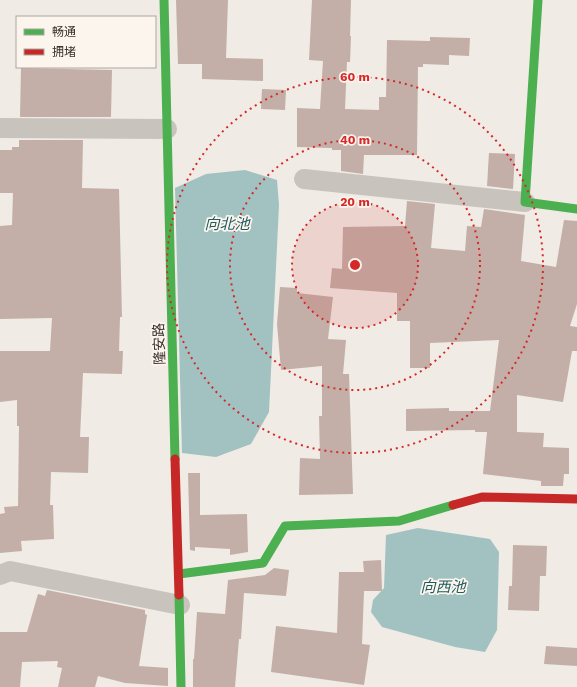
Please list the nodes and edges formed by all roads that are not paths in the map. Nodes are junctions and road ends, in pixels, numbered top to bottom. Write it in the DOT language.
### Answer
graph roads {
  1 [pos="164,0"];
  2 [pos="538,0"];
  3 [pos="0,128"];
  4 [pos="167,129"];
  5 [pos="304,179"];
  6 [pos="525,202"];
  7 [pos="577,209"];
  8 [pos="577,499"];
  9 [pos="179,574"];
  10 [pos="0,575"];
  11 [pos="180,606"];
  12 [pos="181,687"];
  1 -- 4 [label="street, 隆安路"];
  2 -- 6 [label="street"];
  3 -- 4 [label="street"];
  4 -- 9 [label="street, 隆安路"];
  5 -- 6 [label="street"];
  6 -- 7 [label="street"];
  8 -- 9 [label="street"];
  9 -- 11 [label="street, 隆安路"];
  10 -- 11 [label="street"];
  11 -- 12 [label="street, 隆安路"];
}
